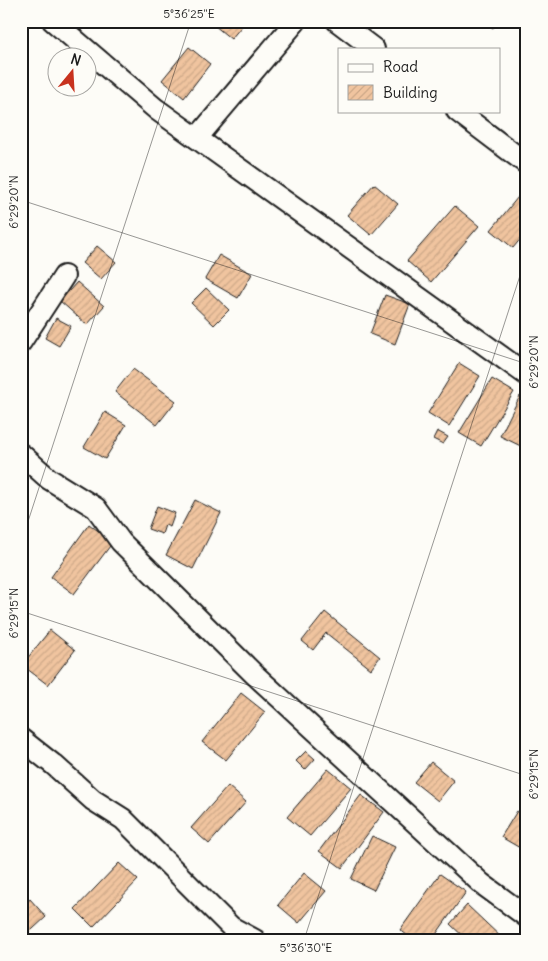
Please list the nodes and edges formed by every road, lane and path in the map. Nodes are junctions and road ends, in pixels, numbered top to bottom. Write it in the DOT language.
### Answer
graph roads {
  1 [pos="53,21"];
  2 [pos="296,21"];
  3 [pos="337,21"];
  4 [pos="373,48"];
  5 [pos="458,112"];
  6 [pos="197,138"];
  7 [pos="527,164"];
  8 [pos="64,276"];
  9 [pos="21,342"];
  10 [pos="527,375"];
  11 [pos="21,454"];
  12 [pos="21,739"];
  13 [pos="527,917"];
  14 [pos="255,940"];
  1 -- 6 [label="street"];
  2 -- 6 [label="street"];
  3 -- 4 [label="street"];
  5 -- 7 [label="street"];
  6 -- 10 [label="street"];
  8 -- 9 [label="street"];
  11 -- 13 [label="street"];
  12 -- 14 [label="street"];
}
